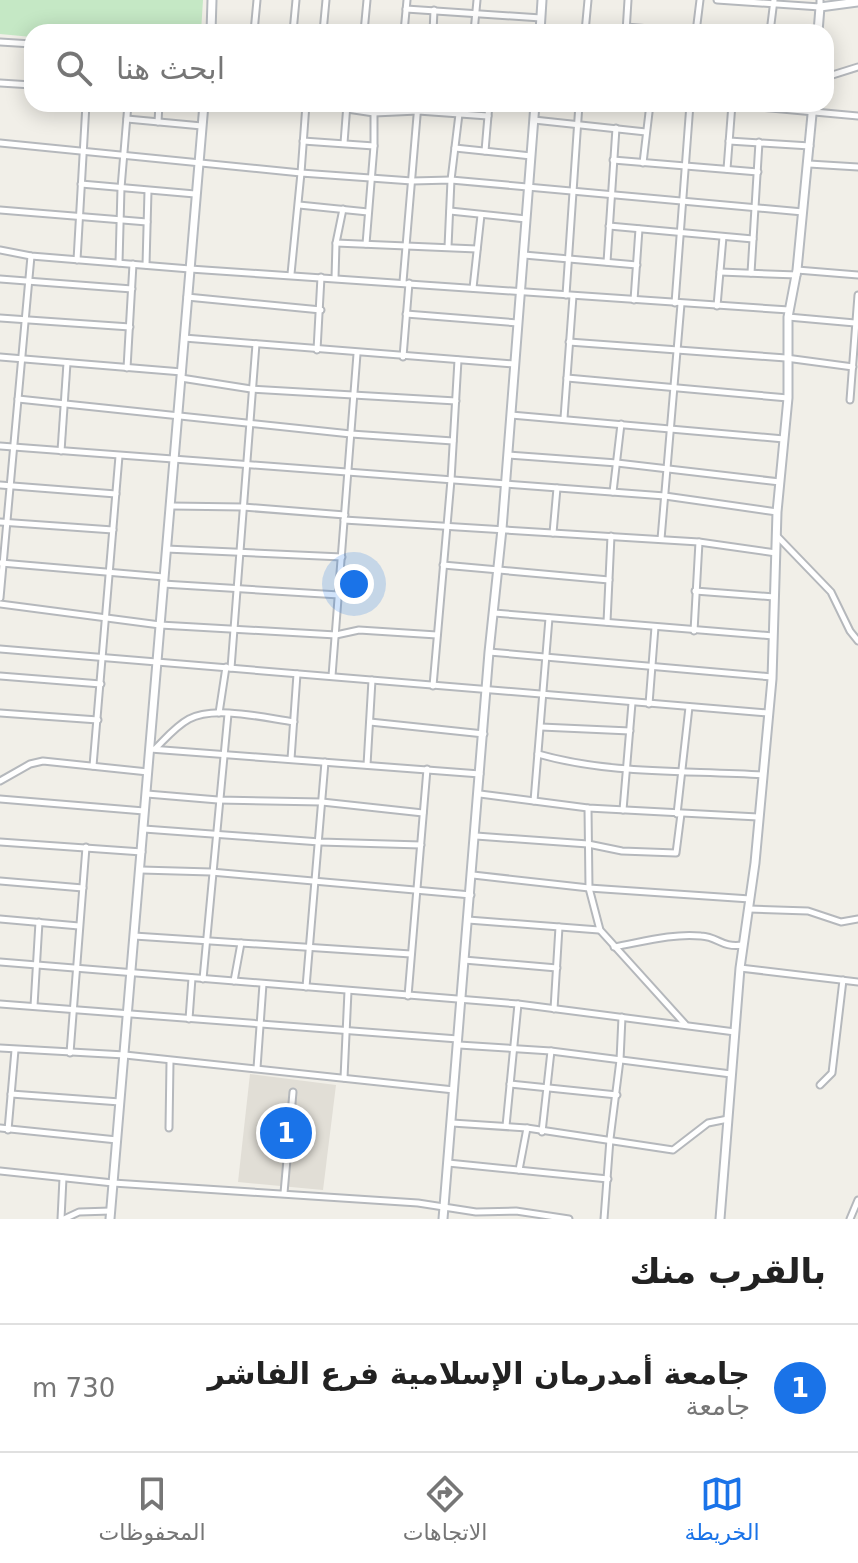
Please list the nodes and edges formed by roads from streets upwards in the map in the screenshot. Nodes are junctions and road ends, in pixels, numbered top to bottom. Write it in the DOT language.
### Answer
graph roads {
  1 [pos="212,0"];
  2 [pos="257,0"];
  3 [pos="296,0"];
  4 [pos="325,0"];
  5 [pos="367,0"];
  6 [pos="407,0"];
  7 [pos="477,0"];
  8 [pos="542,0"];
  9 [pos="588,0"];
  10 [pos="628,0"];
  11 [pos="700,0"];
  12 [pos="717,0"];
  13 [pos="774,2"];
  14 [pos="858,2"];
  15 [pos="820,4"];
  16 [pos="406,9"];
  17 [pos="434,10"];
  18 [pos="476,12"];
  19 [pos="541,18"];
  20 [pos="211,24"];
  21 [pos="255,24"];
  22 [pos="294,24"];
  23 [pos="324,24"];
  24 [pos="365,24"];
  25 [pos="405,24"];
  26 [pos="433,24"];
  27 [pos="475,24"];
  28 [pos="541,24"];
  29 [pos="586,24"];
  30 [pos="626,24"];
  31 [pos="697,24"];
  32 [pos="771,24"];
  33 [pos="819,24"];
  34 [pos="0,42"];
  35 [pos="24,44"];
  36 [pos="0,50"];
  37 [pos="858,67"];
  38 [pos="834,74"];
  39 [pos="0,83"];
  40 [pos="24,84"];
  41 [pos="85,112"];
  42 [pos="127,112"];
  43 [pos="159,112"];
  44 [pos="203,112"];
  45 [pos="305,112"];
  46 [pos="347,112"];
  47 [pos="370,112"];
  48 [pos="381,112"];
  49 [pos="418,112"];
  50 [pos="447,112"];
  51 [pos="488,112"];
  52 [pos="534,112"];
  53 [pos="579,112"];
  54 [pos="649,112"];
  55 [pos="689,112"];
  56 [pos="730,112"];
  57 [pos="813,112"];
  58 [pos="834,112"];
  59 [pos="374,113"];
  60 [pos="459,114"];
  61 [pos="488,116"];
  62 [pos="858,116"];
  63 [pos="127,119"];
  64 [pos="534,120"];
  65 [pos="158,122"];
  66 [pos="578,124"];
  67 [pos="202,126"];
  68 [pos="616,128"];
  69 [pos="646,132"];
  70 [pos="303,141"];
  71 [pos="729,141"];
  72 [pos="759,142"];
  73 [pos="0,143"];
  74 [pos="344,143"];
  75 [pos="374,146"];
  76 [pos="810,146"];
  77 [pos="455,148"];
  78 [pos="83,150"];
  79 [pos="485,151"];
  80 [pos="124,154"];
  81 [pos="531,156"];
  82 [pos="613,160"];
  83 [pos="198,163"];
  84 [pos="643,163"];
  85 [pos="809,164"];
  86 [pos="686,167"];
  87 [pos="858,167"];
  88 [pos="727,169"];
  89 [pos="758,172"];
  90 [pos="301,173"];
  91 [pos="372,178"];
  92 [pos="451,180"];
  93 [pos="412,181"];
  94 [pos="81,184"];
  95 [pos="121,188"];
  96 [pos="528,188"];
  97 [pos="148,191"];
  98 [pos="573,192"];
  99 [pos="195,194"];
  100 [pos="610,196"];
  101 [pos="683,203"];
  102 [pos="299,205"];
  103 [pos="756,207"];
  104 [pos="343,209"];
  105 [pos="0,210"];
  106 [pos="450,211"];
  107 [pos="368,212"];
  108 [pos="804,212"];
  109 [pos="481,215"];
  110 [pos="79,217"];
  111 [pos="526,219"];
  112 [pos="121,220"];
  113 [pos="147,222"];
  114 [pos="609,226"];
  115 [pos="639,229"];
  116 [pos="681,233"];
  117 [pos="723,237"];
  118 [pos="753,239"];
  119 [pos="336,243"];
  120 [pos="366,244"];
  121 [pos="406,247"];
  122 [pos="448,247"];
  123 [pos="477,249"];
  124 [pos="0,250"];
  125 [pos="524,255"];
  126 [pos="31,256"];
  127 [pos="569,258"];
  128 [pos="77,260"];
  129 [pos="607,262"];
  130 [pos="119,263"];
  131 [pos="133,264"];
  132 [pos="146,265"];
  133 [pos="637,265"];
  134 [pos="190,269"];
  135 [pos="720,272"];
  136 [pos="797,272"];
  137 [pos="751,273"];
  138 [pos="291,274"];
  139 [pos="858,275"];
  140 [pos="321,277"];
  141 [pos="335,278"];
  142 [pos="0,279"];
  143 [pos="29,281"];
  144 [pos="406,282"];
  145 [pos="473,288"];
  146 [pos="132,289"];
  147 [pos="521,292"];
  148 [pos="858,295"];
  149 [pos="569,296"];
  150 [pos="187,297"];
  151 [pos="634,300"];
  152 [pos="678,303"];
  153 [pos="717,306"];
  154 [pos="321,310"];
  155 [pos="788,313"];
  156 [pos="406,314"];
  157 [pos="0,318"];
  158 [pos="25,320"];
  159 [pos="518,323"];
  160 [pos="856,323"];
  161 [pos="130,327"];
  162 [pos="184,338"];
  163 [pos="569,342"];
  164 [pos="256,344"];
  165 [pos="317,350"];
  166 [pos="678,351"];
  167 [pos="357,354"];
  168 [pos="0,357"];
  169 [pos="403,357"];
  170 [pos="786,358"];
  171 [pos="22,359"];
  172 [pos="458,360"];
  173 [pos="67,363"];
  174 [pos="515,365"];
  175 [pos="853,367"];
  176 [pos="127,368"];
  177 [pos="181,375"];
  178 [pos="567,378"];
  179 [pos="675,387"];
  180 [pos="251,389"];
  181 [pos="354,396"];
  182 [pos="788,398"];
  183 [pos="18,399"];
  184 [pos="850,400"];
  185 [pos="456,401"];
  186 [pos="64,404"];
  187 [pos="178,414"];
  188 [pos="511,415"];
  189 [pos="564,419"];
  190 [pos="249,424"];
  191 [pos="621,424"];
  192 [pos="670,428"];
  193 [pos="351,434"];
  194 [pos="784,439"];
  195 [pos="453,441"];
  196 [pos="0,446"];
  197 [pos="12,447"];
  198 [pos="61,451"];
  199 [pos="507,455"];
  200 [pos="119,456"];
  201 [pos="174,461"];
  202 [pos="617,463"];
  203 [pos="246,464"];
  204 [pos="667,469"];
  205 [pos="349,471"];
  206 [pos="451,480"];
  207 [pos="780,482"];
  208 [pos="505,484"];
  209 [pos="0,485"];
  210 [pos="9,485"];
  211 [pos="557,488"];
  212 [pos="613,492"];
  213 [pos="116,494"];
  214 [pos="665,496"];
  215 [pos="171,506"];
  216 [pos="243,507"];
  217 [pos="777,512"];
  218 [pos="345,518"];
  219 [pos="3,522"];
  220 [pos="447,527"];
  221 [pos="502,529"];
  222 [pos="113,530"];
  223 [pos="553,533"];
  224 [pos="611,536"];
  225 [pos="776,536"];
  226 [pos="661,539"];
  227 [pos="699,542"];
  228 [pos="166,549"];
  229 [pos="239,553"];
  230 [pos="776,553"];
  231 [pos="342,557"];
  232 [pos="1,562"];
  233 [pos="443,565"];
  234 [pos="498,570"];
  235 [pos="109,573"];
  236 [pos="163,580"];
  237 [pos="609,580"];
  238 [pos="236,590"];
  239 [pos="695,591"];
  240 [pos="339,595"];
  241 [pos="774,597"];
  242 [pos="0,601"];
  243 [pos="494,613"];
  244 [pos="106,617"];
  245 [pos="549,618"];
  246 [pos="607,622"];
  247 [pos="160,625"];
  248 [pos="655,627"];
  249 [pos="233,629"];
  250 [pos="694,631"];
  251 [pos="336,635"];
  252 [pos="437,635"];
  253 [pos="773,636"];
  254 [pos="858,641"];
  255 [pos="0,649"];
  256 [pos="489,652"];
  257 [pos="103,657"];
  258 [pos="547,658"];
  259 [pos="156,662"];
  260 [pos="652,667"];
  261 [pos="228,668"];
  262 [pos="297,674"];
  263 [pos="0,676"];
  264 [pos="332,676"];
  265 [pos="772,677"];
  266 [pos="372,680"];
  267 [pos="101,684"];
  268 [pos="433,686"];
  269 [pos="488,691"];
  270 [pos="543,696"];
  271 [pos="632,703"];
  272 [pos="649,704"];
  273 [pos="689,707"];
  274 [pos="0,713"];
  275 [pos="219,713"];
  276 [pos="768,713"];
  277 [pos="228,714"];
  278 [pos="98,720"];
  279 [pos="294,722"];
  280 [pos="370,722"];
  281 [pos="541,727"];
  282 [pos="630,731"];
  283 [pos="484,734"];
  284 [pos="153,749"];
  285 [pos="538,754"];
  286 [pos="223,755"];
  287 [pos="291,759"];
  288 [pos="325,762"];
  289 [pos="367,765"];
  290 [pos="93,766"];
  291 [pos="427,769"];
  292 [pos="628,769"];
  293 [pos="683,770"];
  294 [pos="148,772"];
  295 [pos="481,774"];
  296 [pos="763,775"];
  297 [pos="0,781"];
  298 [pos="147,794"];
  299 [pos="480,794"];
  300 [pos="0,799"];
  301 [pos="218,800"];
  302 [pos="534,801"];
  303 [pos="322,802"];
  304 [pos="588,808"];
  305 [pos="623,810"];
  306 [pos="145,811"];
  307 [pos="423,813"];
  308 [pos="679,814"];
  309 [pos="758,817"];
  310 [pos="144,829"];
  311 [pos="216,835"];
  312 [pos="476,836"];
  313 [pos="0,842"];
  314 [pos="320,842"];
  315 [pos="588,844"];
  316 [pos="421,845"];
  317 [pos="86,847"];
  318 [pos="142,852"];
  319 [pos="141,870"];
  320 [pos="211,872"];
  321 [pos="473,875"];
  322 [pos="0,881"];
  323 [pos="316,881"];
  324 [pos="83,888"];
  325 [pos="589,888"];
  326 [pos="417,890"];
  327 [pos="471,895"];
  328 [pos="750,899"];
  329 [pos="749,909"];
  330 [pos="0,919"];
  331 [pos="858,919"];
  332 [pos="468,920"];
  333 [pos="39,922"];
  334 [pos="79,926"];
  335 [pos="559,927"];
  336 [pos="600,930"];
  337 [pos="134,936"];
  338 [pos="207,940"];
  339 [pos="241,943"];
  340 [pos="743,945"];
  341 [pos="309,947"];
  342 [pos="613,947"];
  343 [pos="411,954"];
  344 [pos="464,960"];
  345 [pos="0,962"];
  346 [pos="38,966"];
  347 [pos="557,968"];
  348 [pos="740,968"];
  349 [pos="76,969"];
  350 [pos="130,974"];
  351 [pos="192,978"];
  352 [pos="203,979"];
  353 [pos="843,979"];
  354 [pos="234,981"];
  355 [pos="858,982"];
  356 [pos="263,984"];
  357 [pos="306,987"];
  358 [pos="348,991"];
  359 [pos="408,996"];
  360 [pos="462,1000"];
  361 [pos="0,1004"];
  362 [pos="518,1004"];
  363 [pos="34,1006"];
  364 [pos="73,1009"];
  365 [pos="554,1009"];
  366 [pos="127,1015"];
  367 [pos="622,1017"];
  368 [pos="189,1019"];
  369 [pos="260,1024"];
  370 [pos="685,1025"];
  371 [pos="346,1030"];
  372 [pos="736,1032"];
  373 [pos="459,1042"];
  374 [pos="0,1048"];
  375 [pos="513,1048"];
  376 [pos="15,1050"];
  377 [pos="551,1051"];
  378 [pos="70,1053"];
  379 [pos="125,1055"];
  380 [pos="620,1060"];
  381 [pos="170,1062"];
  382 [pos="257,1068"];
  383 [pos="731,1074"];
  384 [pos="344,1078"];
  385 [pos="510,1084"];
  386 [pos="820,1085"];
  387 [pos="548,1088"];
  388 [pos="454,1090"];
  389 [pos="293,1092"];
  390 [pos="11,1094"];
  391 [pos="617,1095"];
  392 [pos="120,1102"];
  393 [pos="728,1119"];
  394 [pos="452,1123"];
  395 [pos="506,1126"];
  396 [pos="0,1128"];
  397 [pos="169,1128"];
  398 [pos="527,1128"];
  399 [pos="8,1130"];
  400 [pos="542,1132"];
  401 [pos="610,1139"];
  402 [pos="117,1140"];
  403 [pos="448,1163"];
  404 [pos="519,1170"];
  405 [pos="0,1171"];
  406 [pos="63,1178"];
  407 [pos="608,1179"];
  408 [pos="113,1183"];
  409 [pos="284,1193"];
  410 [pos="858,1200"];
  411 [pos="445,1205"];
  412 [pos="508,1210"];
  413 [pos="531,1213"];
  414 [pos="111,1215"];
  415 [pos="66,1218"];
  416 [pos="443,1219"];
  417 [pos="507,1219"];
  418 [pos="536,1219"];
  419 [pos="569,1219"];
  420 [pos="604,1219"];
  421 [pos="720,1219"];
  422 [pos="850,1219"];
  1 -- 20 [label="street"];
  2 -- 21 [label="street"];
  3 -- 22 [label="street"];
  4 -- 23 [label="street"];
  5 -- 24 [label="street"];
  6 -- 16 [label="street"];
  7 -- 18 [label="street"];
  8 -- 19 [label="street"];
  9 -- 29 [label="street"];
  10 -- 30 [label="street"];
  11 -- 31 [label="street"];
  12 -- 13 [label="street"];
  13 -- 15 [label="street"];
  13 -- 32 [label="street"];
  14 -- 15 [label="street"];
  15 -- 33 [label="street"];
  16 -- 17 [label="street"];
  16 -- 25 [label="street"];
  17 -- 18 [label="street"];
  17 -- 26 [label="street"];
  18 -- 19 [label="street"];
  18 -- 27 [label="street"];
  19 -- 28 [label="street"];
  34 -- 35 [label="street"];
  34 -- 36 [label="street"];
  37 -- 38 [label="street"];
  39 -- 40 [label="street"];
  41 -- 78 [label="street"];
  42 -- 63 [label="street"];
  43 -- 65 [label="street"];
  44 -- 67 [label="street"];
  45 -- 70 [label="street"];
  46 -- 74 [label="street"];
  47 -- 59 [label="street"];
  48 -- 59 [label="street"];
  49 -- 93 [label="street"];
  50 -- 60 [label="street"];
  51 -- 61 [label="street"];
  52 -- 64 [label="street"];
  53 -- 66 [label="street"];
  54 -- 69 [label="street"];
  55 -- 86 [label="street"];
  56 -- 71 [label="street"];
  57 -- 76 [label="street"];
  58 -- 62 [label="street"];
  59 -- 75 [label="street"];
  60 -- 61 [label="street"];
  60 -- 77 [label="street"];
  61 -- 79 [label="street"];
  63 -- 65 [label="street"];
  63 -- 80 [label="street"];
  64 -- 66 [label="street"];
  64 -- 81 [label="street"];
  65 -- 67 [label="street"];
  66 -- 68 [label="street"];
  66 -- 98 [label="street"];
  67 -- 83 [label="street"];
  68 -- 69 [label="street"];
  68 -- 82 [label="street"];
  69 -- 84 [label="street"];
  70 -- 74 [label="street"];
  70 -- 90 [label="street"];
  71 -- 72 [label="street"];
  71 -- 88 [label="street"];
  72 -- 76 [label="street"];
  72 -- 89 [label="street"];
  73 -- 78 [label="street"];
  74 -- 75 [label="street"];
  75 -- 91 [label="street"];
  76 -- 85 [label="street"];
  77 -- 79 [label="street"];
  77 -- 92 [label="street"];
  78 -- 80 [label="street"];
  78 -- 94 [label="street"];
  79 -- 81 [label="street"];
  80 -- 83 [label="street"];
  80 -- 95 [label="street"];
  81 -- 96 [label="street"];
  82 -- 84 [label="street"];
  82 -- 100 [label="street"];
  83 -- 90 [label="street"];
  83 -- 99 [label="street"];
  84 -- 86 [label="street"];
  85 -- 87 [label="street"];
  85 -- 108 [label="street"];
  86 -- 88 [label="street"];
  86 -- 101 [label="street"];
  88 -- 89 [label="street"];
  89 -- 103 [label="street"];
  90 -- 91 [label="street"];
  90 -- 102 [label="street"];
  91 -- 93 [label="street"];
  91 -- 107 [label="street"];
  92 -- 93 [label="street"];
  92 -- 96 [label="street"];
  92 -- 106 [label="street"];
  93 -- 121 [label="street"];
  94 -- 95 [label="street"];
  94 -- 110 [label="street"];
  95 -- 97 [label="street"];
  95 -- 112 [label="street"];
  96 -- 98 [label="street"];
  96 -- 111 [label="street"];
  97 -- 99 [label="street"];
  97 -- 113 [label="street"];
  98 -- 100 [label="street"];
  98 -- 127 [label="street"];
  99 -- 134 [label="street"];
  100 -- 101 [label="street"];
  100 -- 114 [label="street"];
  101 -- 103 [label="street"];
  101 -- 116 [label="street"];
  102 -- 104 [label="street"];
  102 -- 138 [label="street"];
  103 -- 108 [label="street"];
  103 -- 118 [label="street"];
  104 -- 107 [label="street"];
  104 -- 119 [label="street"];
  105 -- 110 [label="street"];
  106 -- 109 [label="street"];
  106 -- 122 [label="street"];
  107 -- 120 [label="street"];
  108 -- 136 [label="street"];
  109 -- 111 [label="street"];
  109 -- 123 [label="street"];
  110 -- 112 [label="street"];
  110 -- 128 [label="street"];
  111 -- 125 [label="street"];
  112 -- 113 [label="street"];
  112 -- 130 [label="street"];
  113 -- 132 [label="street"];
  114 -- 115 [label="street"];
  114 -- 129 [label="street"];
  115 -- 116 [label="street"];
  115 -- 133 [label="street"];
  116 -- 117 [label="street"];
  116 -- 152 [label="street"];
  117 -- 118 [label="street"];
  117 -- 135 [label="street"];
  118 -- 137 [label="street"];
  119 -- 120 [label="street"];
  119 -- 141 [label="street"];
  120 -- 121 [label="street"];
  121 -- 122 [label="street"];
  121 -- 144 [label="street"];
  122 -- 123 [label="street"];
  123 -- 145 [label="street"];
  124 -- 126 [label="street"];
  125 -- 127 [label="street"];
  125 -- 147 [label="street"];
  126 -- 128 [label="street"];
  126 -- 143 [label="street"];
  127 -- 129 [label="street"];
  127 -- 149 [label="street"];
  128 -- 130 [label="street"];
  129 -- 133 [label="street"];
  130 -- 131 [label="street"];
  131 -- 132 [label="street"];
  131 -- 146 [label="street"];
  132 -- 134 [label="street"];
  133 -- 151 [label="street"];
  134 -- 138 [label="street"];
  134 -- 150 [label="street"];
  135 -- 137 [label="street"];
  135 -- 153 [label="street"];
  136 -- 137 [label="street"];
  136 -- 139 [label="street"];
  136 -- 155 [label="street"];
  138 -- 140 [label="street"];
  140 -- 141 [label="street"];
  140 -- 154 [label="street"];
  141 -- 144 [label="street"];
  142 -- 143 [label="street"];
  143 -- 146 [label="street"];
  143 -- 158 [label="street"];
  144 -- 145 [label="street"];
  144 -- 156 [label="street"];
  145 -- 147 [label="street"];
  146 -- 161 [label="street"];
  147 -- 149 [label="street"];
  147 -- 159 [label="street"];
  148 -- 160 [label="street"];
  149 -- 151 [label="street"];
  149 -- 163 [label="street"];
  150 -- 154 [label="street"];
  150 -- 162 [label="street"];
  151 -- 152 [label="street"];
  152 -- 153 [label="street"];
  152 -- 166 [label="street"];
  153 -- 155 [label="street"];
  154 -- 165 [label="street"];
  155 -- 160 [label="street"];
  155 -- 170 [label="street"];
  156 -- 159 [label="street"];
  156 -- 169 [label="street"];
  157 -- 158 [label="street"];
  158 -- 161 [label="street"];
  158 -- 171 [label="street"];
  159 -- 174 [label="street"];
  160 -- 175 [label="street"];
  161 -- 176 [label="street"];
  162 -- 164 [label="street"];
  162 -- 177 [label="street"];
  163 -- 166 [label="street"];
  163 -- 178 [label="street"];
  164 -- 165 [label="street"];
  164 -- 180 [label="street"];
  165 -- 167 [label="street"];
  166 -- 170 [label="street"];
  166 -- 179 [label="street"];
  167 -- 169 [label="street"];
  167 -- 181 [label="street"];
  168 -- 171 [label="street"];
  169 -- 172 [label="street"];
  170 -- 175 [label="street"];
  170 -- 182 [label="street"];
  171 -- 173 [label="street"];
  171 -- 183 [label="street"];
  172 -- 174 [label="street"];
  172 -- 185 [label="street"];
  173 -- 176 [label="street"];
  173 -- 186 [label="street"];
  174 -- 188 [label="street"];
  175 -- 184 [label="street"];
  176 -- 177 [label="street"];
  177 -- 180 [label="street"];
  177 -- 187 [label="street"];
  178 -- 179 [label="street"];
  178 -- 189 [label="street"];
  179 -- 182 [label="street"];
  179 -- 192 [label="street"];
  180 -- 181 [label="street"];
  180 -- 190 [label="street"];
  181 -- 185 [label="street"];
  181 -- 193 [label="street"];
  182 -- 194 [label="street"];
  183 -- 186 [label="street"];
  183 -- 197 [label="street"];
  185 -- 195 [label="street"];
  186 -- 187 [label="street"];
  186 -- 198 [label="street"];
  187 -- 190 [label="street"];
  187 -- 201 [label="street"];
  188 -- 189 [label="street"];
  188 -- 199 [label="street"];
  189 -- 191 [label="street"];
  190 -- 193 [label="street"];
  190 -- 203 [label="street"];
  191 -- 192 [label="street"];
  191 -- 202 [label="street"];
  192 -- 194 [label="street"];
  192 -- 204 [label="street"];
  193 -- 195 [label="street"];
  193 -- 205 [label="street"];
  194 -- 207 [label="street"];
  195 -- 206 [label="street"];
  196 -- 197 [label="street"];
  197 -- 198 [label="street"];
  197 -- 210 [label="street"];
  198 -- 200 [label="street"];
  199 -- 202 [label="street"];
  199 -- 208 [label="street"];
  200 -- 201 [label="street"];
  200 -- 213 [label="street"];
  201 -- 203 [label="street"];
  201 -- 215 [label="street"];
  202 -- 204 [label="street"];
  202 -- 212 [label="street"];
  203 -- 205 [label="street"];
  203 -- 216 [label="street"];
  204 -- 207 [label="street"];
  204 -- 214 [label="street"];
  205 -- 206 [label="street"];
  205 -- 218 [label="street"];
  206 -- 208 [label="street"];
  206 -- 220 [label="street"];
  207 -- 217 [label="street"];
  208 -- 211 [label="street"];
  208 -- 221 [label="street"];
  209 -- 210 [label="street"];
  210 -- 213 [label="street"];
  210 -- 219 [label="street"];
  211 -- 212 [label="street"];
  211 -- 223 [label="street"];
  212 -- 214 [label="street"];
  213 -- 222 [label="street"];
  214 -- 217 [label="street"];
  214 -- 226 [label="street"];
  215 -- 216 [label="street"];
  215 -- 228 [label="street"];
  216 -- 218 [label="street"];
  216 -- 229 [label="street"];
  217 -- 225 [label="street"];
  218 -- 220 [label="street"];
  218 -- 231 [label="street"];
  219 -- 222 [label="street"];
  219 -- 232 [label="street"];
  220 -- 221 [label="street"];
  220 -- 233 [label="street"];
  221 -- 223 [label="street"];
  221 -- 234 [label="street"];
  222 -- 235 [label="street"];
  223 -- 224 [label="street"];
  224 -- 226 [label="street"];
  224 -- 237 [label="street"];
  225 -- 230 [label="street"];
  225 -- 254 [label="street"];
  226 -- 227 [label="street"];
  227 -- 230 [label="street"];
  227 -- 239 [label="street"];
  228 -- 229 [label="street"];
  228 -- 236 [label="street"];
  229 -- 231 [label="street"];
  229 -- 238 [label="street"];
  230 -- 241 [label="street"];
  231 -- 240 [label="street"];
  232 -- 235 [label="street"];
  232 -- 242 [label="street"];
  233 -- 234 [label="street"];
  233 -- 252 [label="street"];
  234 -- 237 [label="street"];
  234 -- 243 [label="street"];
  235 -- 236 [label="street"];
  235 -- 244 [label="street"];
  236 -- 238 [label="street"];
  236 -- 247 [label="street"];
  237 -- 246 [label="street"];
  238 -- 240 [label="street"];
  238 -- 249 [label="street"];
  239 -- 241 [label="street"];
  239 -- 250 [label="street"];
  240 -- 251 [label="street"];
  241 -- 253 [label="street"];
  242 -- 244 [label="street"];
  243 -- 245 [label="street"];
  243 -- 256 [label="street"];
  244 -- 247 [label="street"];
  244 -- 257 [label="street"];
  245 -- 246 [label="street"];
  245 -- 258 [label="street"];
  246 -- 248 [label="street"];
  247 -- 249 [label="street"];
  247 -- 259 [label="street"];
  248 -- 250 [label="street"];
  248 -- 260 [label="street"];
  249 -- 251 [label="street"];
  249 -- 261 [label="street"];
  250 -- 253 [label="street"];
  251 -- 252 [label="street"];
  251 -- 264 [label="street"];
  252 -- 268 [label="street"];
  253 -- 265 [label="street"];
  255 -- 257 [label="street"];
  256 -- 258 [label="street"];
  256 -- 269 [label="street"];
  257 -- 259 [label="street"];
  257 -- 267 [label="street"];
  258 -- 260 [label="street"];
  258 -- 270 [label="street"];
  259 -- 261 [label="street"];
  259 -- 284 [label="street"];
  260 -- 265 [label="street"];
  260 -- 272 [label="street"];
  261 -- 262 [label="street"];
  261 -- 275 [label="street"];
  262 -- 264 [label="street"];
  262 -- 279 [label="street"];
  263 -- 267 [label="street"];
  264 -- 266 [label="street"];
  265 -- 276 [label="street"];
  266 -- 268 [label="street"];
  266 -- 280 [label="street"];
  267 -- 278 [label="street"];
  268 -- 269 [label="street"];
  269 -- 270 [label="street"];
  269 -- 283 [label="street"];
  270 -- 271 [label="street"];
  270 -- 281 [label="street"];
  271 -- 272 [label="street"];
  271 -- 282 [label="street"];
  272 -- 273 [label="street"];
  273 -- 276 [label="street"];
  273 -- 293 [label="street"];
  274 -- 278 [label="street"];
  275 -- 277 [label="street"];
  275 -- 284 [label="street"];
  276 -- 296 [label="street"];
  277 -- 279 [label="street"];
  277 -- 286 [label="street"];
  278 -- 290 [label="street"];
  279 -- 287 [label="street"];
  280 -- 283 [label="street"];
  280 -- 289 [label="street"];
  281 -- 282 [label="street"];
  281 -- 285 [label="street"];
  282 -- 292 [label="street"];
  283 -- 295 [label="street"];
  284 -- 286 [label="street"];
  284 -- 294 [label="street"];
  285 -- 292 [label="street"];
  285 -- 302 [label="street"];
  286 -- 287 [label="street"];
  286 -- 301 [label="street"];
  287 -- 288 [label="street"];
  288 -- 289 [label="street"];
  288 -- 303 [label="street"];
  289 -- 291 [label="street"];
  290 -- 294 [label="street"];
  290 -- 297 [label="street"];
  291 -- 295 [label="street"];
  291 -- 307 [label="street"];
  292 -- 293 [label="street"];
  292 -- 305 [label="street"];
  293 -- 296 [label="street"];
  293 -- 308 [label="street"];
  294 -- 298 [label="street"];
  295 -- 299 [label="street"];
  296 -- 309 [label="street"];
  298 -- 301 [label="street"];
  298 -- 306 [label="street"];
  299 -- 302 [label="street"];
  299 -- 312 [label="street"];
  300 -- 306 [label="street"];
  301 -- 303 [label="street"];
  301 -- 311 [label="street"];
  302 -- 304 [label="street"];
  303 -- 307 [label="street"];
  303 -- 314 [label="street"];
  304 -- 305 [label="street"];
  304 -- 315 [label="street"];
  305 -- 308 [label="street"];
  306 -- 310 [label="street"];
  307 -- 316 [label="street"];
  308 -- 309 [label="street"];
  308 -- 315 [label="street"];
  309 -- 328 [label="street"];
  310 -- 311 [label="street"];
  310 -- 318 [label="street"];
  311 -- 314 [label="street"];
  311 -- 320 [label="street"];
  312 -- 315 [label="street"];
  312 -- 321 [label="street"];
  313 -- 317 [label="street"];
  314 -- 316 [label="street"];
  314 -- 323 [label="street"];
  315 -- 325 [label="street"];
  316 -- 326 [label="street"];
  317 -- 318 [label="street"];
  317 -- 324 [label="street"];
  318 -- 319 [label="street"];
  319 -- 320 [label="street"];
  319 -- 337 [label="street"];
  320 -- 323 [label="street"];
  320 -- 338 [label="street"];
  321 -- 325 [label="street"];
  321 -- 327 [label="street"];
  322 -- 324 [label="street"];
  323 -- 326 [label="street"];
  323 -- 341 [label="street"];
  324 -- 334 [label="street"];
  325 -- 328 [label="street"];
  325 -- 336 [label="street"];
  326 -- 327 [label="street"];
  326 -- 343 [label="street"];
  327 -- 332 [label="street"];
  328 -- 329 [label="street"];
  329 -- 331 [label="street"];
  329 -- 340 [label="street"];
  330 -- 333 [label="street"];
  332 -- 335 [label="street"];
  332 -- 344 [label="street"];
  333 -- 334 [label="street"];
  333 -- 346 [label="street"];
  334 -- 349 [label="street"];
  335 -- 336 [label="street"];
  335 -- 347 [label="street"];
  336 -- 342 [label="street"];
  337 -- 338 [label="street"];
  337 -- 350 [label="street"];
  338 -- 339 [label="street"];
  338 -- 352 [label="street"];
  339 -- 341 [label="street"];
  339 -- 354 [label="street"];
  340 -- 342 [label="street"];
  340 -- 348 [label="street"];
  341 -- 343 [label="street"];
  341 -- 357 [label="street"];
  342 -- 370 [label="street"];
  343 -- 359 [label="street"];
  344 -- 347 [label="street"];
  344 -- 360 [label="street"];
  345 -- 346 [label="street"];
  346 -- 349 [label="street"];
  346 -- 363 [label="street"];
  347 -- 365 [label="street"];
  348 -- 353 [label="street"];
  348 -- 372 [label="street"];
  349 -- 350 [label="street"];
  349 -- 364 [label="street"];
  350 -- 351 [label="street"];
  350 -- 366 [label="street"];
  351 -- 352 [label="street"];
  351 -- 368 [label="street"];
  352 -- 354 [label="street"];
  353 -- 355 [label="street"];
  353 -- 386 [label="street"];
  354 -- 356 [label="street"];
  356 -- 357 [label="street"];
  356 -- 369 [label="street"];
  357 -- 358 [label="street"];
  358 -- 359 [label="street"];
  358 -- 371 [label="street"];
  359 -- 360 [label="street"];
  360 -- 362 [label="street"];
  360 -- 373 [label="street"];
  361 -- 363 [label="street"];
  362 -- 365 [label="street"];
  362 -- 375 [label="street"];
  363 -- 364 [label="street"];
  364 -- 366 [label="street"];
  364 -- 378 [label="street"];
  365 -- 367 [label="street"];
  366 -- 368 [label="street"];
  366 -- 379 [label="street"];
  367 -- 370 [label="street"];
  367 -- 380 [label="street"];
  368 -- 369 [label="street"];
  369 -- 371 [label="street"];
  369 -- 382 [label="street"];
  370 -- 372 [label="street"];
  371 -- 373 [label="street"];
  371 -- 384 [label="street"];
  372 -- 383 [label="street"];
  373 -- 375 [label="street"];
  373 -- 388 [label="street"];
  374 -- 376 [label="street"];
  375 -- 377 [label="street"];
  375 -- 385 [label="street"];
  376 -- 378 [label="street"];
  376 -- 390 [label="street"];
  377 -- 380 [label="street"];
  377 -- 387 [label="street"];
  378 -- 379 [label="street"];
  379 -- 381 [label="street"];
  379 -- 392 [label="street"];
  380 -- 383 [label="street"];
  380 -- 391 [label="street"];
  381 -- 382 [label="street"];
  381 -- 397 [label="street"];
  382 -- 384 [label="street"];
  383 -- 393 [label="street"];
  384 -- 388 [label="street"];
  385 -- 387 [label="street"];
  385 -- 395 [label="street"];
  387 -- 391 [label="street"];
  387 -- 400 [label="street"];
  388 -- 394 [label="street"];
  389 -- 409 [label="street"];
  390 -- 392 [label="street"];
  390 -- 399 [label="street"];
  391 -- 401 [label="street"];
  392 -- 402 [label="street"];
  393 -- 401 [label="street"];
  393 -- 421 [label="street"];
  394 -- 395 [label="street"];
  394 -- 403 [label="street"];
  395 -- 398 [label="street"];
  396 -- 399 [label="street"];
  398 -- 400 [label="street"];
  398 -- 404 [label="street"];
  399 -- 402 [label="street"];
  400 -- 401 [label="street"];
  401 -- 407 [label="street"];
  402 -- 408 [label="street"];
  403 -- 404 [label="street"];
  403 -- 411 [label="street"];
  404 -- 407 [label="street"];
  405 -- 406 [label="street"];
  406 -- 408 [label="street"];
  406 -- 415 [label="street"];
  407 -- 420 [label="street"];
  408 -- 409 [label="street"];
  408 -- 414 [label="street"];
  409 -- 411 [label="street"];
  410 -- 422 [label="street"];
  411 -- 412 [label="street"];
  411 -- 416 [label="street"];
  412 -- 413 [label="street"];
  412 -- 417 [label="street"];
  413 -- 418 [label="street"];
  413 -- 419 [label="street"];
  414 -- 415 [label="street"];
}
